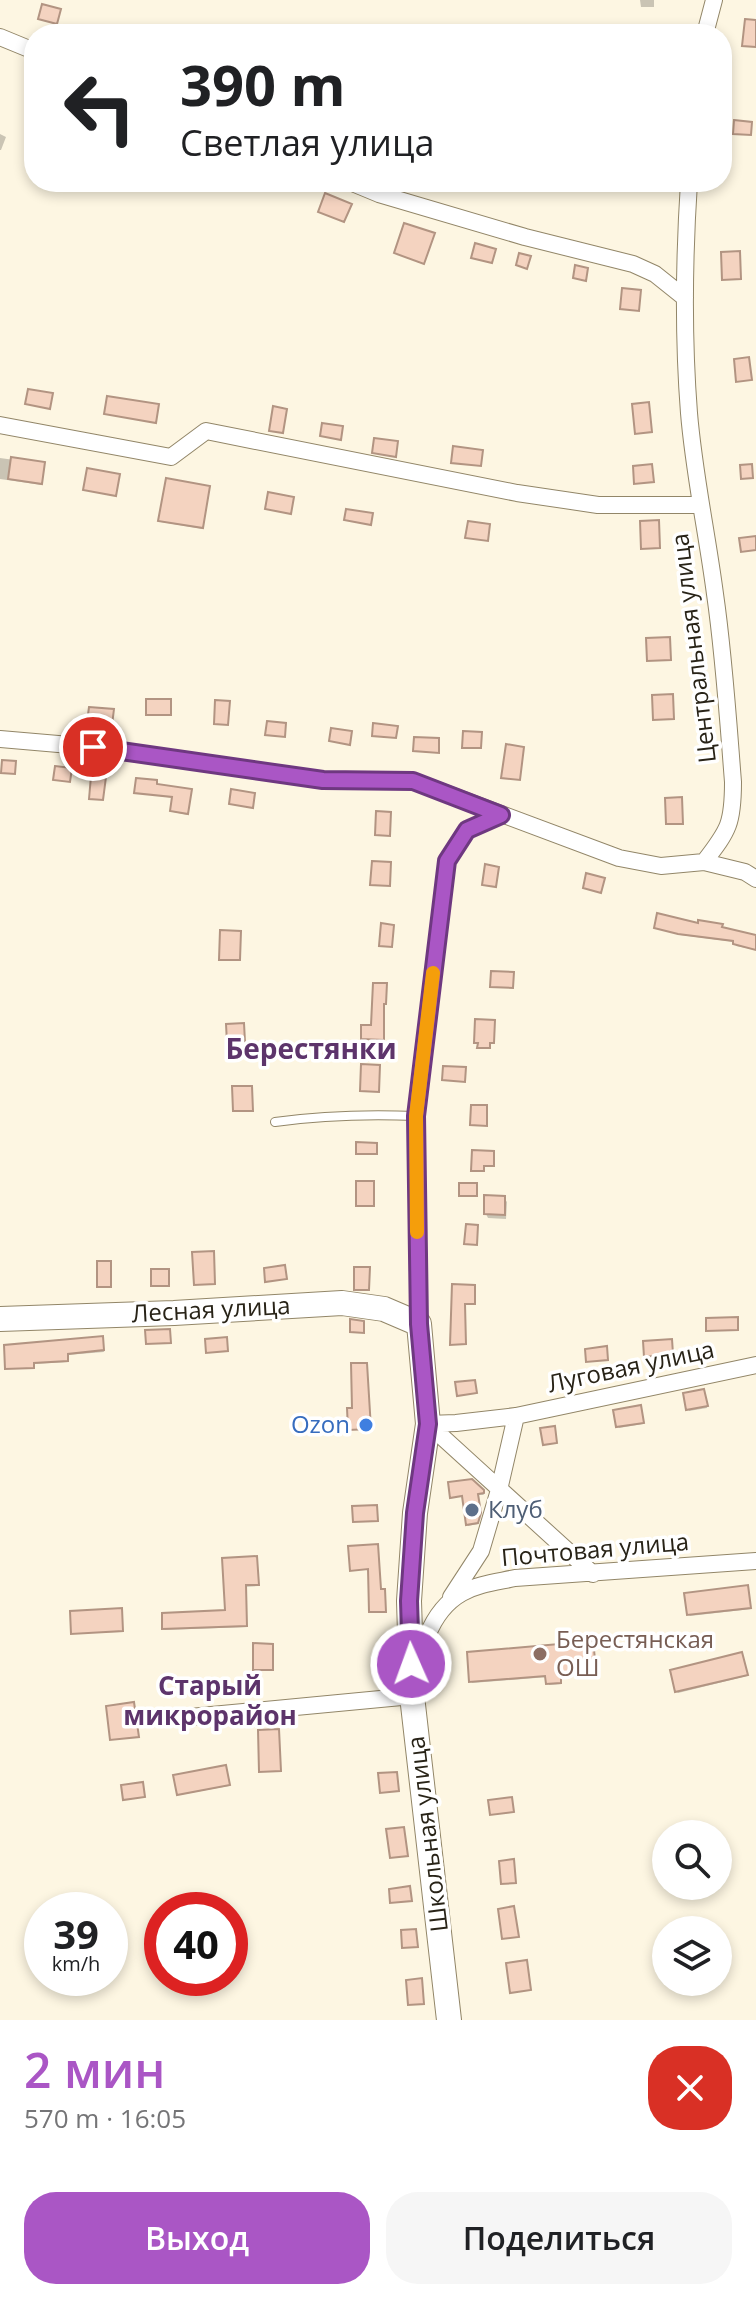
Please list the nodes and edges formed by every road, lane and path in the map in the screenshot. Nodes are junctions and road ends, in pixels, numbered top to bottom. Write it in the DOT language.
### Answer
graph roads {
  1 [pos="714,0"];
  2 [pos="708,24"];
  3 [pos="0,37"];
  4 [pos="24,47"];
  5 [pos="374,192"];
  6 [pos="688,192"];
  7 [pos="685,298"];
  8 [pos="0,425"];
  9 [pos="700,505"];
  10 [pos="0,739"];
  11 [pos="501,815"];
  12 [pos="704,862"];
  13 [pos="756,879"];
  14 [pos="416,1116"];
  15 [pos="275,1122"];
  16 [pos="0,1319"];
  17 [pos="419,1324"];
  18 [pos="756,1365"];
  19 [pos="516,1416"];
  20 [pos="428,1424"];
  21 [pos="499,1490"];
  22 [pos="756,1561"];
  23 [pos="593,1574"];
  24 [pos="447,1604"];
  25 [pos="412,1696"];
  26 [pos="190,1717"];
  27 [pos="449,2020"];
  1 -- 2 [label="street"];
  3 -- 4 [label="street"];
  5 -- 7 [label="street"];
  6 -- 7 [label="street, Центральная улица"];
  7 -- 9 [label="street, Центральная улица"];
  8 -- 9 [label="street"];
  9 -- 12 [label="street, Центральная улица"];
  10 -- 11 [label="street"];
  11 -- 12 [label="street"];
  11 -- 14 [label="street, Школьная улица"];
  12 -- 13 [label="street"];
  14 -- 15 [label="lane"];
  14 -- 17 [label="street, Школьная улица"];
  16 -- 17 [label="street, Лесная улица"];
  17 -- 20 [label="street, Школьная улица"];
  18 -- 19 [label="street, Луговая улица"];
  19 -- 20 [label="street, Луговая улица"];
  19 -- 21 [label="street"];
  20 -- 21 [label="street"];
  20 -- 25 [label="street, Школьная улица"];
  21 -- 23 [label="street"];
  21 -- 24 [label="street"];
  22 -- 23 [label="street, Почтовая улица"];
  23 -- 24 [label="street, Почтовая улица"];
  24 -- 25 [label="street"];
  25 -- 26 [label="street"];
  25 -- 27 [label="street, Школьная улица"];
}
